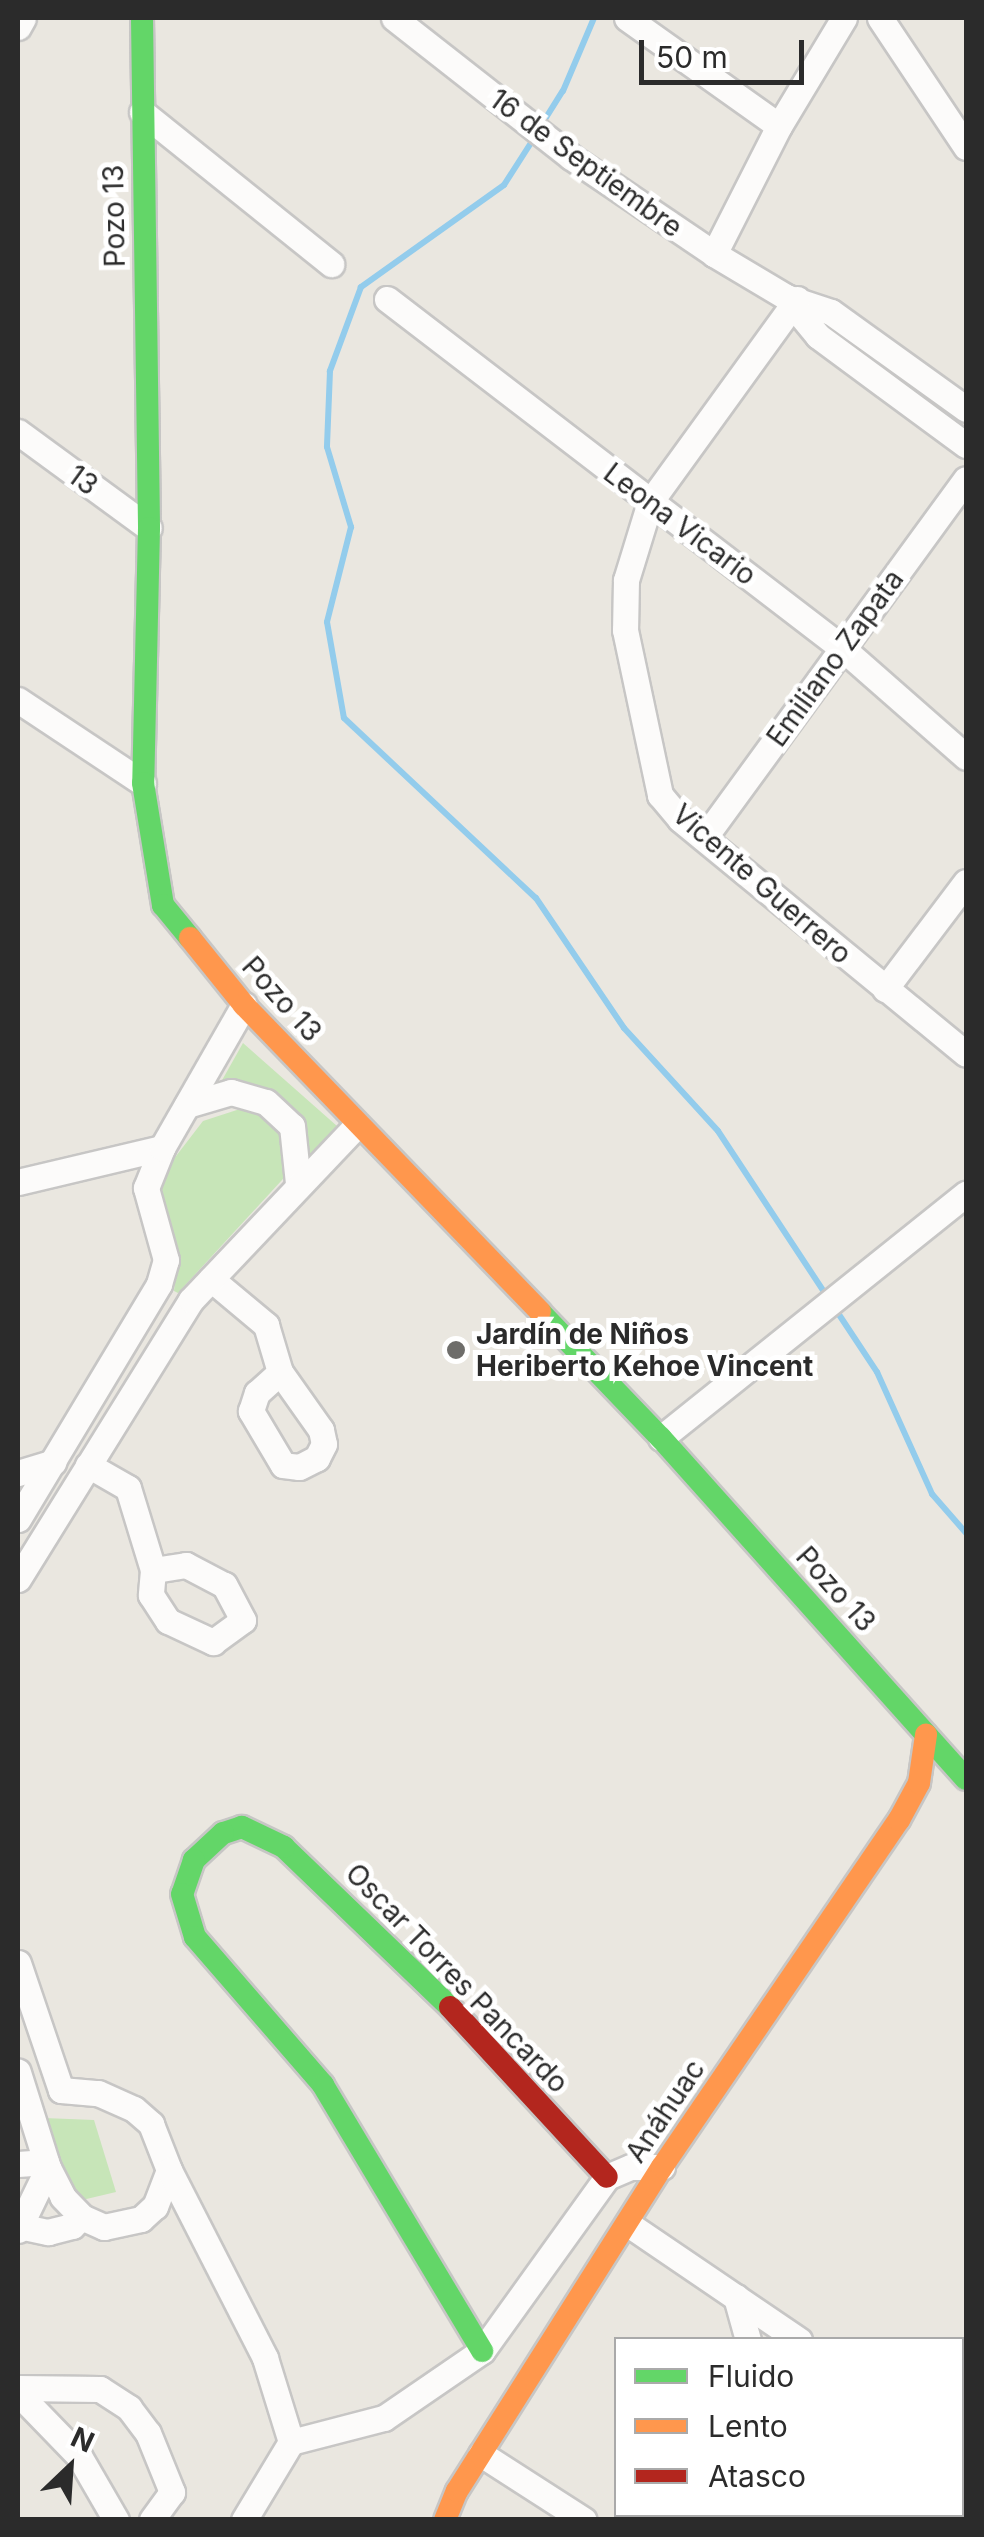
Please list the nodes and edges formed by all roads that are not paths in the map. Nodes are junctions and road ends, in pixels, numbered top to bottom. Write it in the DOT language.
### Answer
graph roads {
  1 [pos="23,18"];
  2 [pos="142,18"];
  3 [pos="394,18"];
  4 [pos="627,18"];
  5 [pos="844,18"];
  6 [pos="880,18"];
  7 [pos="18,27"];
  8 [pos="142,112"];
  9 [pos="779,126"];
  10 [pos="966,147"];
  11 [pos="714,254"];
  12 [pos="331,264"];
  13 [pos="387,299"];
  14 [pos="791,301"];
  15 [pos="966,409"];
  16 [pos="18,432"];
  17 [pos="966,445"];
  18 [pos="966,478"];
  19 [pos="650,502"];
  20 [pos="149,528"];
  21 [pos="842,648"];
  22 [pos="18,700"];
  23 [pos="966,757"];
  24 [pos="143,783"];
  25 [pos="704,838"];
  26 [pos="966,882"];
  27 [pos="885,989"];
  28 [pos="244,1005"];
  29 [pos="966,1054"];
  30 [pos="187,1105"];
  31 [pos="358,1125"];
  32 [pos="162,1148"];
  33 [pos="18,1182"];
  34 [pos="298,1183"];
  35 [pos="966,1194"];
  36 [pos="211,1279"];
  37 [pos="159,1284"];
  38 [pos="191,1300"];
  39 [pos="280,1372"];
  40 [pos="661,1438"];
  41 [pos="53,1462"];
  42 [pos="88,1465"];
  43 [pos="18,1473"];
  44 [pos="18,1519"];
  45 [pos="153,1570"];
  46 [pos="18,1579"];
  47 [pos="926,1734"];
  48 [pos="966,1779"];
  49 [pos="18,1963"];
  50 [pos="18,2072"];
  51 [pos="61,2090"];
  52 [pos="30,2105"];
  53 [pos="18,2164"];
  54 [pos="47,2165"];
  55 [pos="662,2167"];
  56 [pos="169,2170"];
  57 [pos="607,2177"];
  58 [pos="82,2217"];
  59 [pos="628,2224"];
  60 [pos="18,2228"];
  61 [pos="736,2297"];
  62 [pos="747,2337"];
  63 [pos="795,2337"];
  64 [pos="482,2351"];
  65 [pos="18,2391"];
  66 [pos="291,2442"];
  67 [pos="482,2454"];
  68 [pos="116,2520"];
  69 [pos="152,2520"];
  70 [pos="244,2520"];
  71 [pos="445,2520"];
  72 [pos="584,2520"];
  1 -- 7 [label="street"];
  2 -- 8 [label="main road, Pozo 13"];
  3 -- 11 [label="street, 16 de Septiembre"];
  4 -- 9 [label="street"];
  5 -- 9 [label="street"];
  6 -- 10 [label="street"];
  8 -- 12 [label="street"];
  8 -- 20 [label="main road, Pozo 13"];
  9 -- 11 [label="street"];
  11 -- 14 [label="street, 16 de Septiembre"];
  13 -- 19 [label="street, Leona Vicario"];
  14 -- 15 [label="street, 16 de Septiembre"];
  14 -- 17 [label="street, 16 de Septiembre"];
  14 -- 19 [label="street, Vicente Guerrero"];
  16 -- 20 [label="street, 13"];
  18 -- 21 [label="street, Emiliano Zapata"];
  19 -- 21 [label="street, Leona Vicario"];
  19 -- 25 [label="street, Vicente Guerrero"];
  20 -- 24 [label="main road, Pozo 13"];
  21 -- 23 [label="street, Leona Vicario"];
  21 -- 25 [label="street, Emiliano Zapata"];
  22 -- 24 [label="street"];
  24 -- 28 [label="main road, Pozo 13"];
  25 -- 27 [label="street, Vicente Guerrero"];
  26 -- 27 [label="street"];
  27 -- 29 [label="street, Vicente Guerrero"];
  28 -- 30 [label="street"];
  28 -- 31 [label="main road, Pozo 13"];
  30 -- 32 [label="street"];
  30 -- 34 [label="street"];
  31 -- 34 [label="street"];
  31 -- 40 [label="main road, Pozo 13"];
  32 -- 33 [label="street"];
  32 -- 37 [label="street"];
  34 -- 36 [label="street"];
  35 -- 40 [label="street"];
  36 -- 38 [label="street"];
  36 -- 39 [label="street"];
  37 -- 38 [label="street"];
  37 -- 41 [label="street"];
  38 -- 42 [label="street"];
  40 -- 47 [label="main road, Pozo 13"];
  41 -- 43 [label="street"];
  41 -- 44 [label="street"];
  42 -- 45 [label="street"];
  42 -- 46 [label="street"];
  47 -- 48 [label="main road, Pozo 13"];
  47 -- 55 [label="main road, Anáhuac"];
  49 -- 51 [label="street"];
  50 -- 52 [label="street"];
  51 -- 52 [label="street"];
  51 -- 56 [label="street"];
  52 -- 54 [label="street"];
  53 -- 54 [label="street"];
  54 -- 58 [label="street"];
  54 -- 60 [label="street"];
  55 -- 57 [label="street"];
  55 -- 59 [label="main road, Anáhuac"];
  56 -- 58 [label="street"];
  56 -- 66 [label="street"];
  57 -- 64 [label="street"];
  57 -- 64 [label="main road, Oscar Torres Pancardo"];
  58 -- 60 [label="street"];
  59 -- 61 [label="street"];
  59 -- 67 [label="main road, Anáhuac"];
  61 -- 62 [label="street"];
  61 -- 63 [label="street"];
  64 -- 66 [label="street"];
  65 -- 68 [label="street"];
  65 -- 69 [label="street"];
  66 -- 70 [label="street"];
  67 -- 71 [label="main road, Anáhuac"];
  67 -- 72 [label="street"];
}
